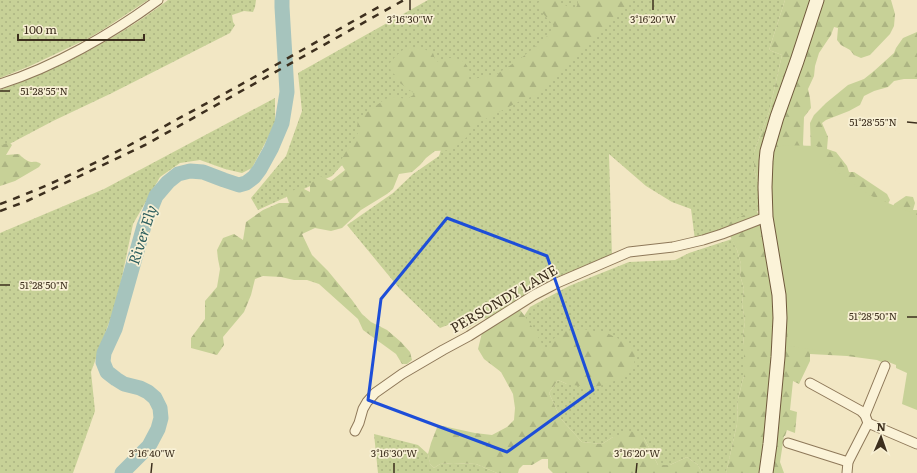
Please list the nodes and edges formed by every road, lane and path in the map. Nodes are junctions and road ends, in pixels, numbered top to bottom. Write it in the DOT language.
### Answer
graph roads {
  1 [pos="158,0"];
  2 [pos="816,0"];
  3 [pos="0,84"];
  4 [pos="766,217"];
  5 [pos="885,366"];
  6 [pos="810,382"];
  7 [pos="866,419"];
  8 [pos="355,431"];
  9 [pos="788,442"];
  10 [pos="917,444"];
  11 [pos="848,462"];
  12 [pos="766,473"];
  13 [pos="847,473"];
  1 -- 3 [label="street"];
  2 -- 4 [label="street"];
  4 -- 8 [label="street, PERSONDY LANE"];
  4 -- 12 [label="street"];
  5 -- 7 [label="street"];
  6 -- 7 [label="street"];
  7 -- 10 [label="street"];
  7 -- 11 [label="street"];
  9 -- 11 [label="street"];
  11 -- 13 [label="street"];
}
